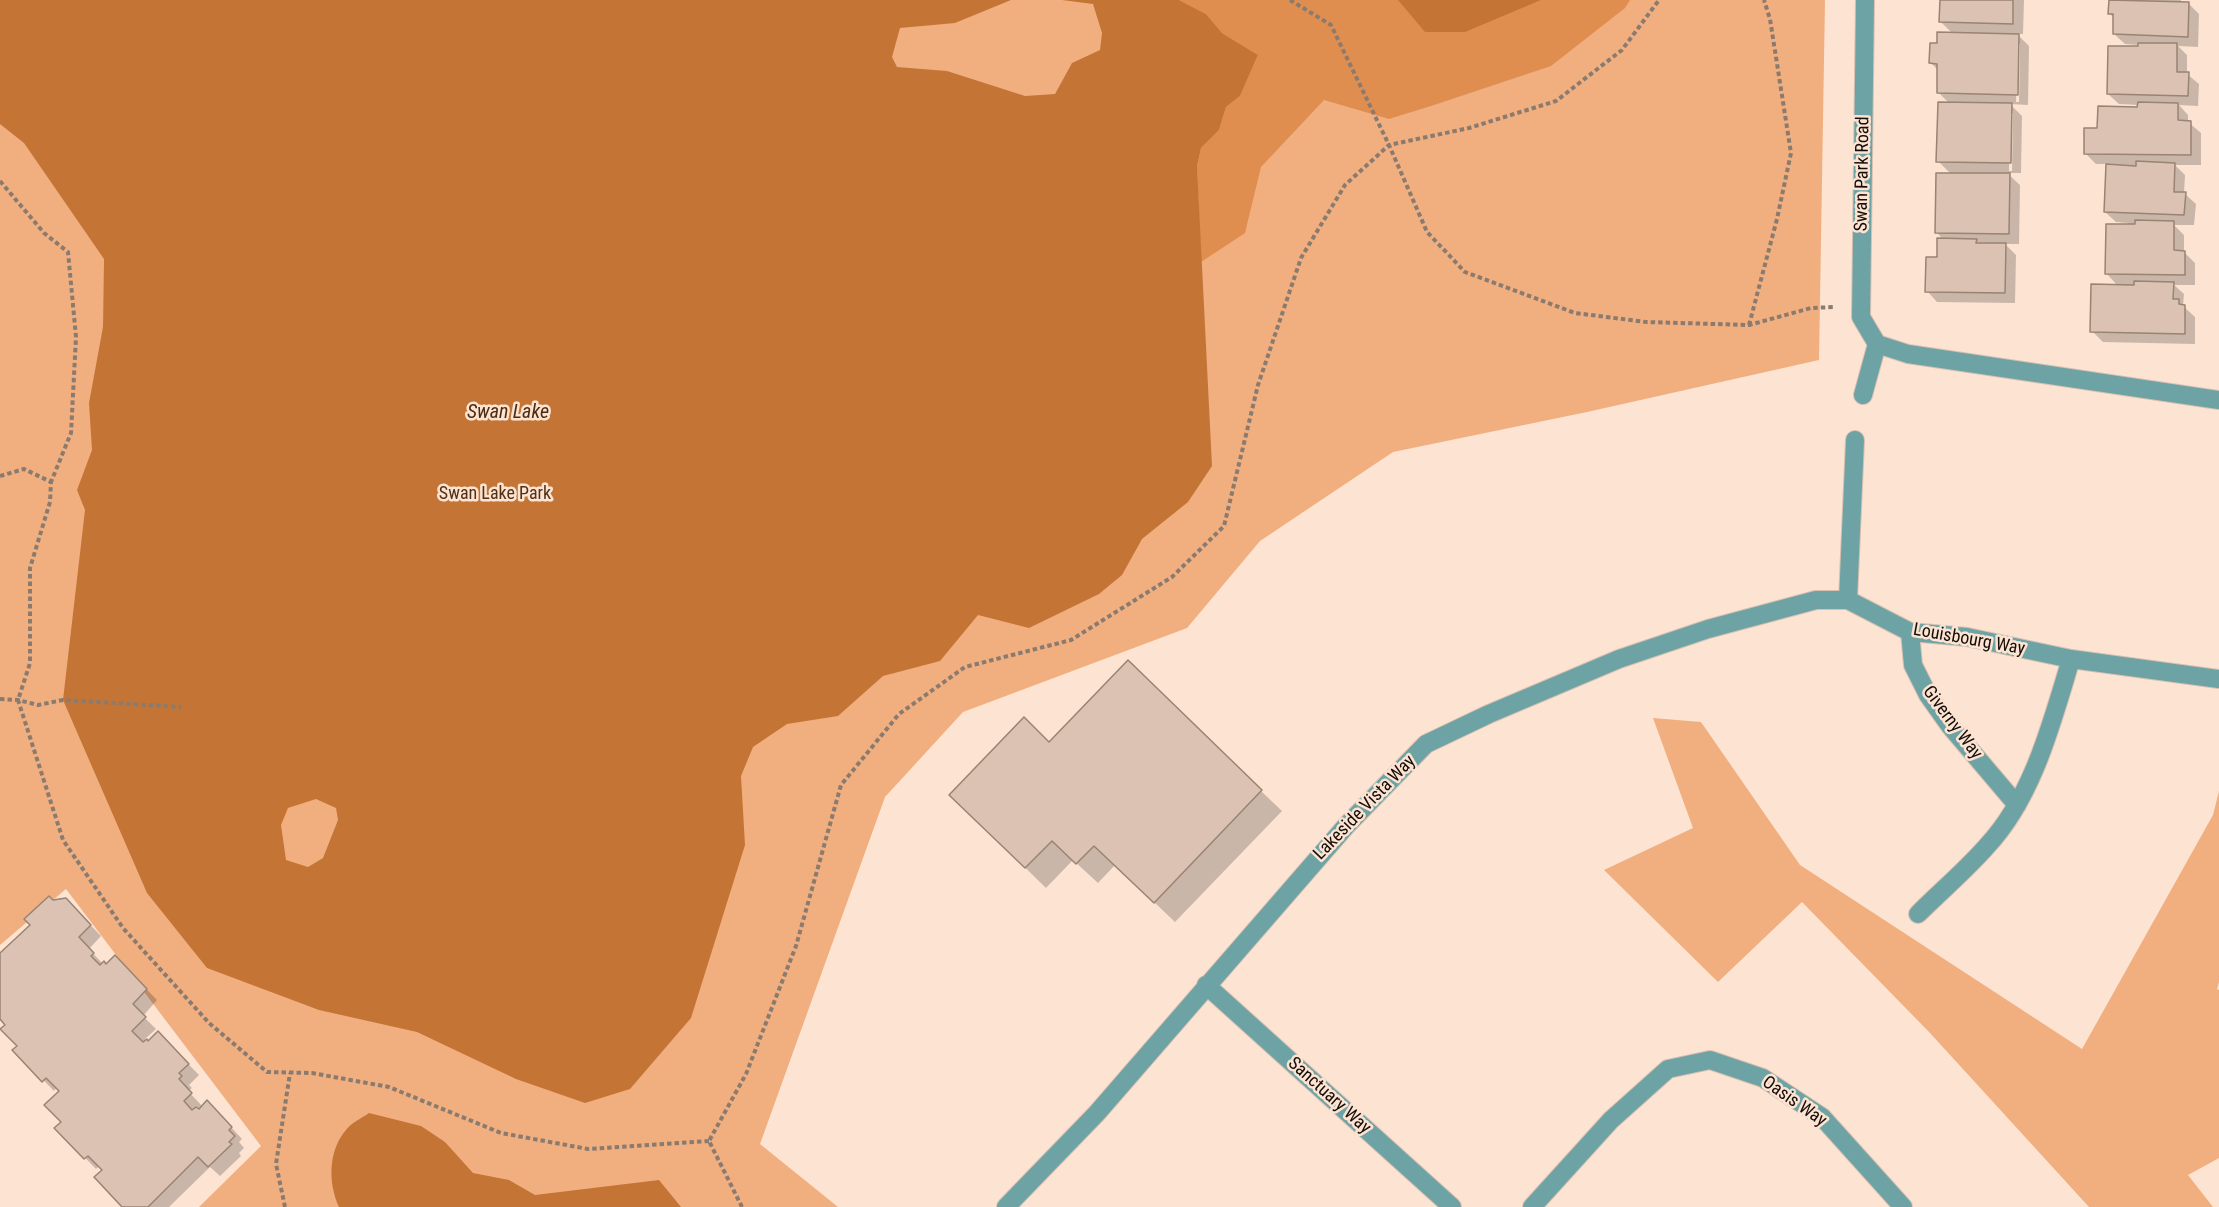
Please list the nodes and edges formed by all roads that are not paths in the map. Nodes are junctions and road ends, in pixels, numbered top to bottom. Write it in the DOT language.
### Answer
graph roads {
  1 [pos="1865,0"];
  2 [pos="1876,344"];
  3 [pos="1863,395"];
  4 [pos="2219,400"];
  5 [pos="1855,440"];
  6 [pos="1848,600"];
  7 [pos="1910,632"];
  8 [pos="2071,659"];
  9 [pos="2219,679"];
  10 [pos="2017,805"];
  11 [pos="1918,914"];
  12 [pos="1206,986"];
  13 [pos="1006,1207"];
  14 [pos="1452,1207"];
  15 [pos="1532,1207"];
  16 [pos="1903,1207"];
  1 -- 2 [label="street, Swan Park Road"];
  2 -- 3 [label="street"];
  2 -- 4 [label="street"];
  5 -- 6 [label="street"];
  6 -- 7 [label="street, Louisbourg Way"];
  6 -- 12 [label="street, Lakeside Vista Way"];
  7 -- 8 [label="street, Louisbourg Way"];
  7 -- 10 [label="street, Giverny Way"];
  8 -- 9 [label="street, Louisbourg Way"];
  8 -- 10 [label="street"];
  10 -- 11 [label="street"];
  12 -- 13 [label="street, Lakeside Vista Way"];
  12 -- 14 [label="street, Sanctuary Way"];
  15 -- 16 [label="street, Oasis Way"];
}
